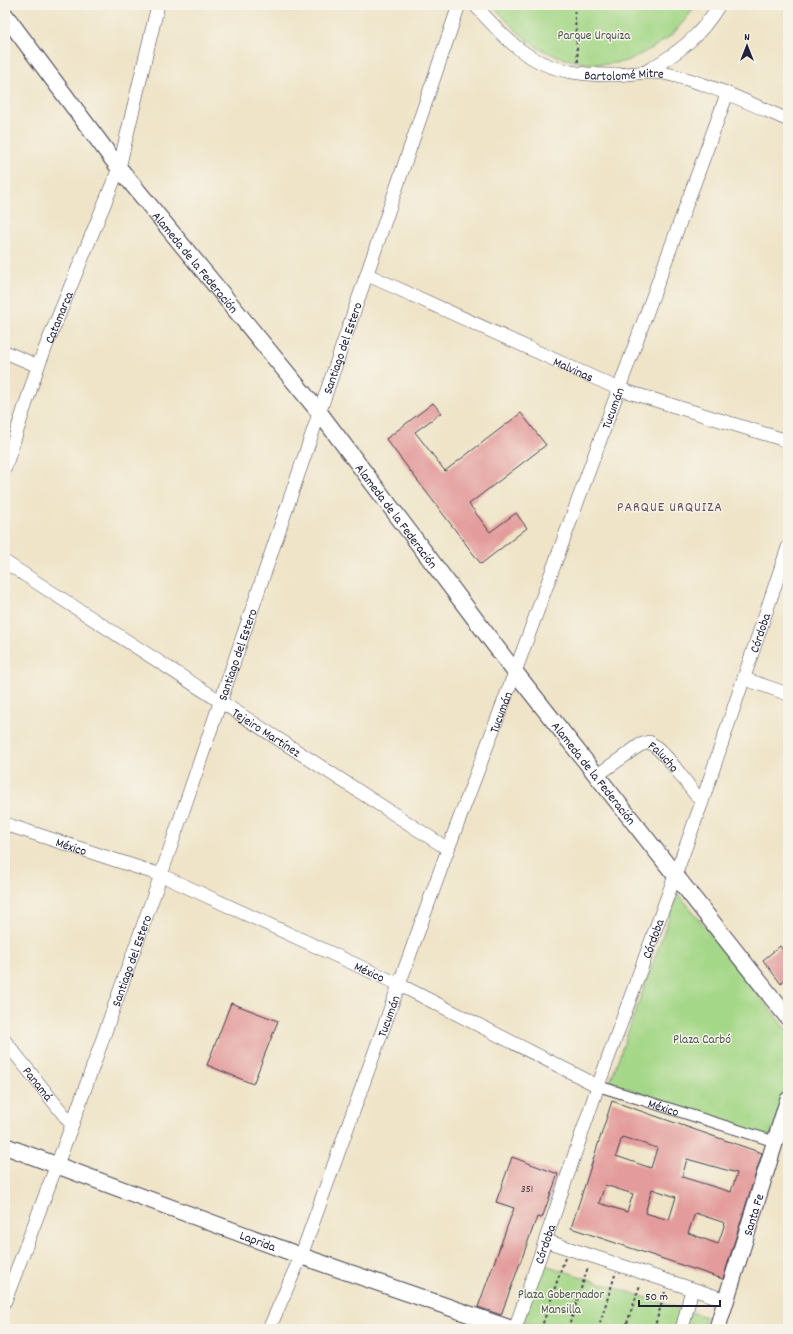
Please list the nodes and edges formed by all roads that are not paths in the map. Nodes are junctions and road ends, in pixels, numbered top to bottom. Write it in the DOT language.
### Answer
graph roads {
  1 [pos="158,5"];
  2 [pos="459,5"];
  3 [pos="475,5"];
  4 [pos="719,5"];
  5 [pos="5,15"];
  6 [pos="647,71"];
  7 [pos="727,94"];
  8 [pos="788,120"];
  9 [pos="119,168"];
  10 [pos="368,275"];
  11 [pos="5,352"];
  12 [pos="38,366"];
  13 [pos="619,388"];
  14 [pos="319,412"];
  15 [pos="788,441"];
  16 [pos="5,468"];
  17 [pos="788,547"];
  18 [pos="5,562"];
  19 [pos="515,672"];
  20 [pos="745,679"];
  21 [pos="788,694"];
  22 [pos="221,701"];
  23 [pos="596,776"];
  24 [pos="702,802"];
  25 [pos="5,824"];
  26 [pos="448,849"];
  27 [pos="161,875"];
  28 [pos="676,875"];
  29 [pos="400,985"];
  30 [pos="788,1018"];
  31 [pos="5,1041"];
  32 [pos="598,1086"];
  33 [pos="788,1100"];
  34 [pos="72,1125"];
  35 [pos="776,1142"];
  36 [pos="5,1146"];
  37 [pos="57,1164"];
  38 [pos="546,1241"];
  39 [pos="301,1256"];
  40 [pos="692,1289"];
  41 [pos="726,1300"];
  42 [pos="5,1301"];
  43 [pos="269,1329"];
  44 [pos="514,1329"];
  45 [pos="682,1329"];
  46 [pos="717,1329"];
  1 -- 9 [label="street, Catamarca"];
  2 -- 10 [label="street, Santiago del Estero"];
  3 -- 6 [label="street, Bartolomé Mitre"];
  4 -- 6 [label="street"];
  5 -- 9 [label="street, Alameda de la Federación"];
  6 -- 7 [label="street, Bartolomé Mitre"];
  7 -- 8 [label="street, Bartolomé Mitre"];
  7 -- 13 [label="street, Tucumán"];
  9 -- 12 [label="street, Catamarca"];
  9 -- 14 [label="street, Alameda de la Federación"];
  10 -- 13 [label="street, Malvinas"];
  10 -- 14 [label="street, Santiago del Estero"];
  11 -- 12 [label="street"];
  12 -- 16 [label="street, Catamarca"];
  13 -- 15 [label="street, Malvinas"];
  13 -- 19 [label="street, Tucumán"];
  14 -- 19 [label="street, Alameda de la Federación"];
  14 -- 22 [label="street, Santiago del Estero"];
  17 -- 20 [label="street, Córdoba"];
  18 -- 22 [label="street, Tejeiro Martínez"];
  19 -- 23 [label="street, Alameda de la Federación"];
  19 -- 26 [label="street, Tucumán"];
  20 -- 21 [label="street"];
  20 -- 24 [label="street, Córdoba"];
  22 -- 26 [label="street, Tejeiro Martínez"];
  22 -- 27 [label="street, Santiago del Estero"];
  23 -- 24 [label="street, Falucho"];
  23 -- 28 [label="street, Alameda de la Federación"];
  24 -- 28 [label="street, Córdoba"];
  25 -- 27 [label="street, México"];
  26 -- 29 [label="street, Tucumán"];
  27 -- 29 [label="street, México"];
  27 -- 34 [label="street, Santiago del Estero"];
  28 -- 30 [label="street, Alameda de la Federación"];
  28 -- 32 [label="street, Córdoba"];
  29 -- 32 [label="street, México"];
  29 -- 39 [label="street, Tucumán"];
  31 -- 34 [label="street, Panamá"];
  32 -- 35 [label="street, México"];
  32 -- 38 [label="street, Córdoba"];
  33 -- 35 [label="street, Santa Fe"];
  34 -- 37 [label="street, Santiago del Estero"];
  35 -- 41 [label="street, Santa Fe"];
  36 -- 37 [label="street, Laprida"];
  37 -- 39 [label="street, Laprida"];
  37 -- 42 [label="street, Santiago del Estero"];
  38 -- 40 [label="street"];
  38 -- 44 [label="street, Córdoba"];
  39 -- 43 [label="street, Tucumán"];
  39 -- 44 [label="street, Laprida"];
  40 -- 41 [label="street"];
  40 -- 45 [label="street"];
  41 -- 46 [label="street, Santa Fe"];
}
